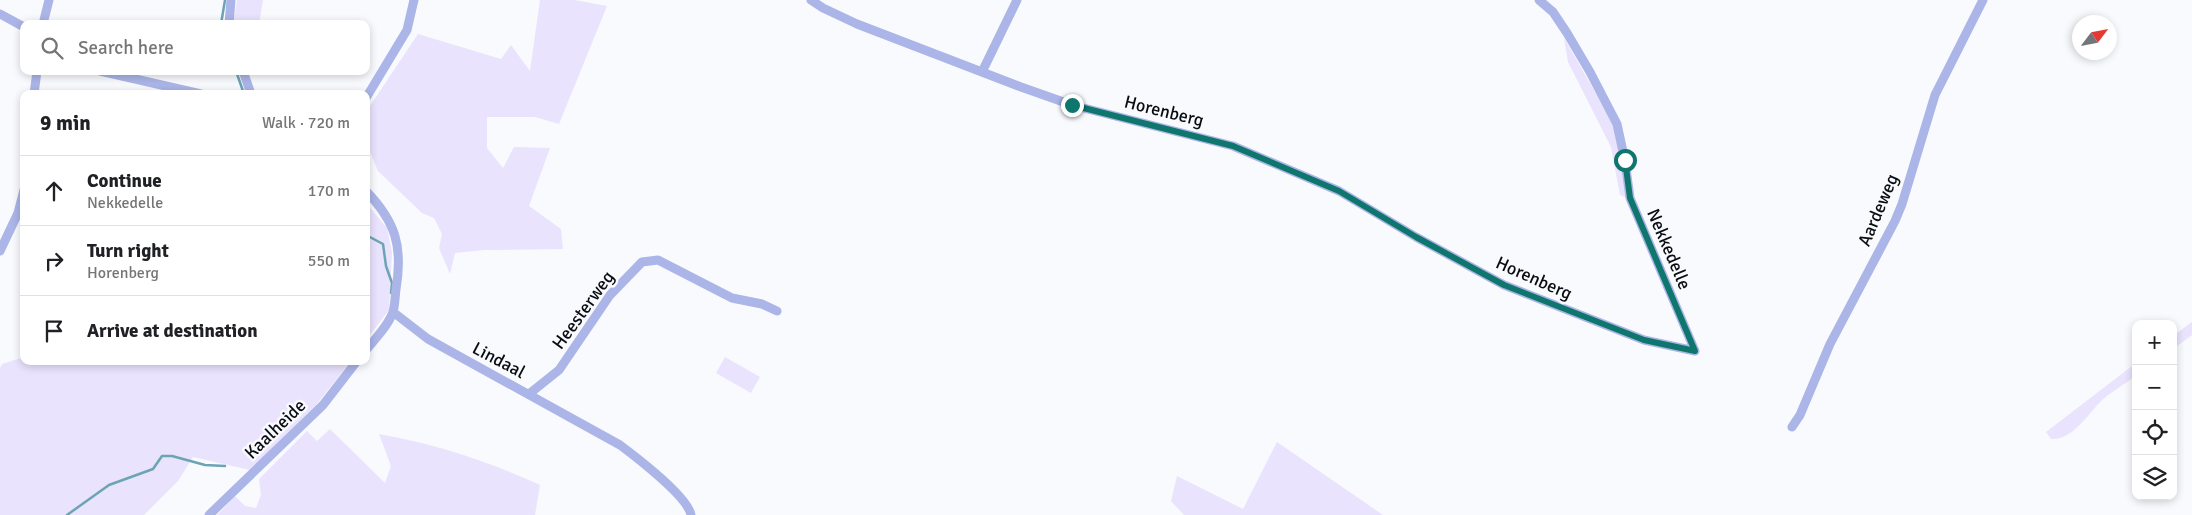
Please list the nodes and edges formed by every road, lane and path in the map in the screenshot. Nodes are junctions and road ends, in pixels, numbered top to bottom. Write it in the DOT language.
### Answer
graph roads {
  1 [pos="49,0"];
  2 [pos="231,0"];
  3 [pos="414,0"];
  4 [pos="810,0"];
  5 [pos="1017,0"];
  6 [pos="1539,0"];
  7 [pos="1983,0"];
  8 [pos="0,14"];
  9 [pos="44,20"];
  10 [pos="229,20"];
  11 [pos="20,25"];
  12 [pos="982,72"];
  13 [pos="36,75"];
  14 [pos="118,75"];
  15 [pos="244,75"];
  16 [pos="35,90"];
  17 [pos="183,90"];
  18 [pos="250,90"];
  19 [pos="370,91"];
  20 [pos="370,195"];
  21 [pos="20,205"];
  22 [pos="0,251"];
  23 [pos="777,311"];
  24 [pos="393,312"];
  25 [pos="370,344"];
  26 [pos="1695,351"];
  27 [pos="355,365"];
  28 [pos="529,394"];
  29 [pos="1792,427"];
  30 [pos="209,515"];
  31 [pos="691,515"];
  1 -- 9 [label="street"];
  2 -- 10 [label="street"];
  3 -- 19 [label="street"];
  4 -- 12 [label="street, Horenberg"];
  5 -- 12 [label="street"];
  6 -- 26 [label="street, Nekkedelle"];
  7 -- 29 [label="street, Aardeweg"];
  8 -- 11 [label="street"];
  12 -- 26 [label="street, Horenberg"];
  13 -- 16 [label="street"];
  14 -- 17 [label="street"];
  15 -- 18 [label="street"];
  20 -- 24 [label="street"];
  21 -- 22 [label="street"];
  23 -- 28 [label="street, Heesterweg"];
  24 -- 25 [label="street"];
  24 -- 28 [label="street, Lindaal"];
  27 -- 30 [label="street, Kaalheide"];
  28 -- 31 [label="street, Lindaal"];
}
